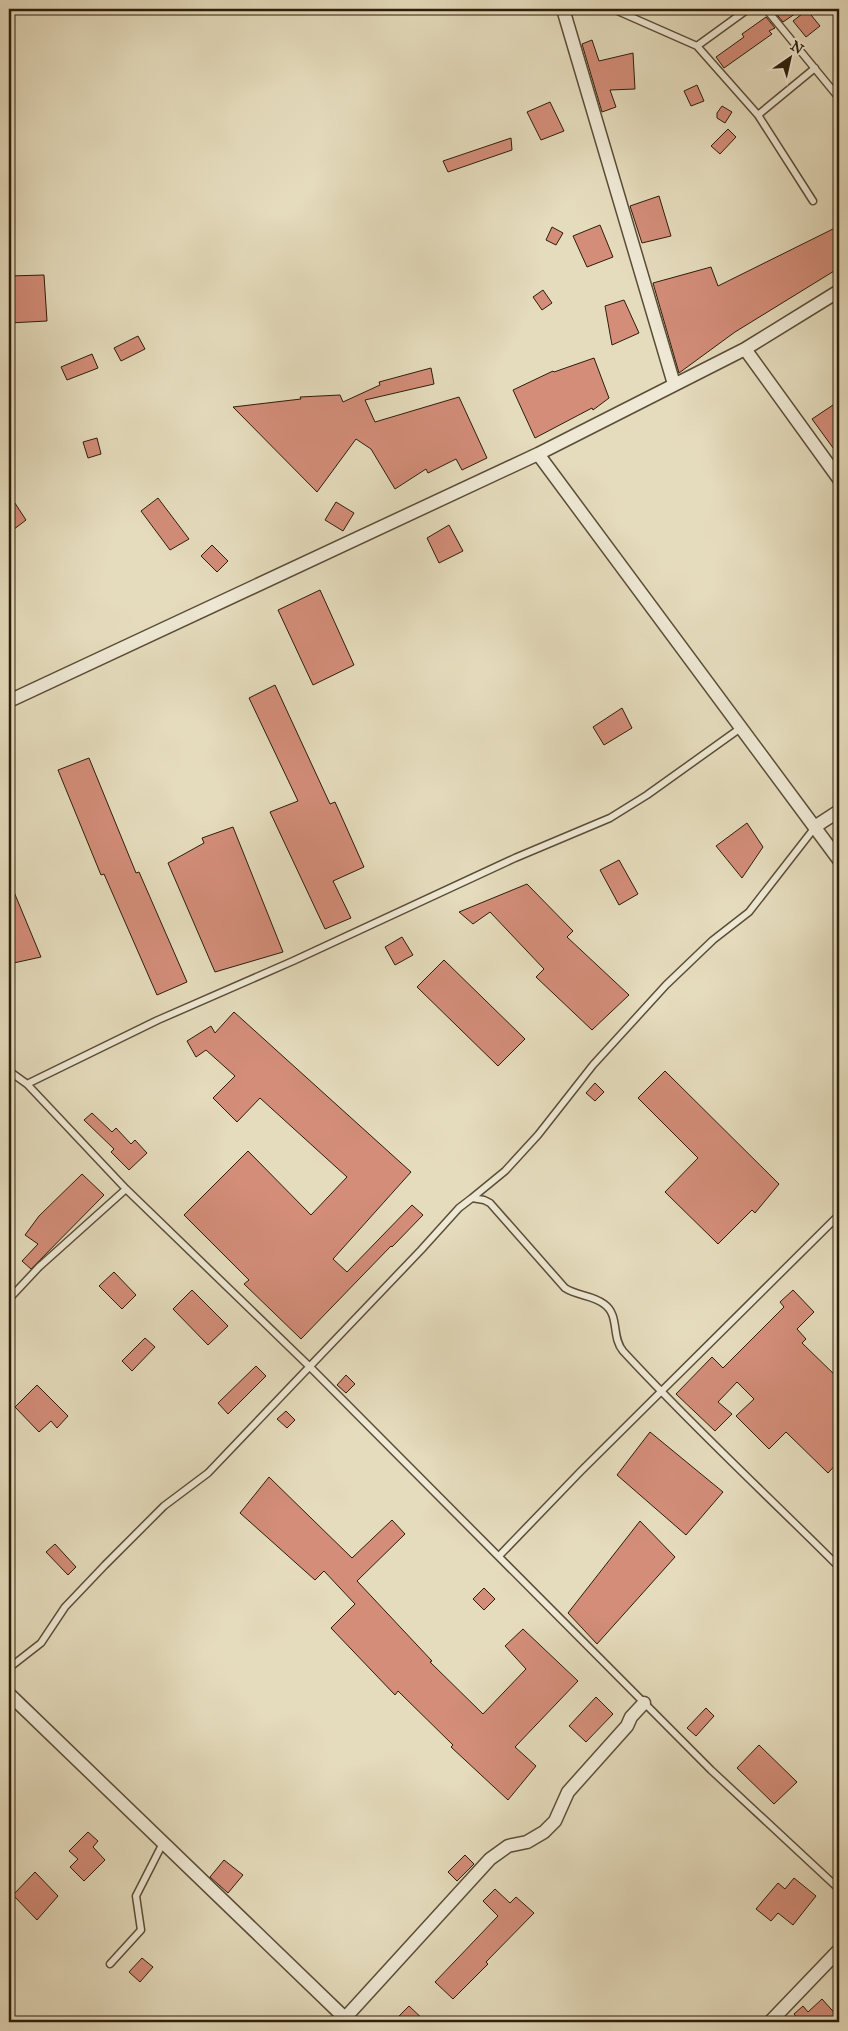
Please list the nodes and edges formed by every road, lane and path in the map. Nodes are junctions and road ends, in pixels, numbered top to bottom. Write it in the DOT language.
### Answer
graph roads {
  1 [pos="563,9"];
  2 [pos="613,9"];
  3 [pos="748,9"];
  4 [pos="766,9"];
  5 [pos="697,46"];
  6 [pos="815,68"];
  7 [pos="839,98"];
  8 [pos="758,115"];
  9 [pos="813,201"];
  10 [pos="839,291"];
  11 [pos="745,348"];
  12 [pos="674,384"];
  13 [pos="538,454"];
  14 [pos="839,479"];
  15 [pos="9,701"];
  16 [pos="742,727"];
  17 [pos="839,811"];
  18 [pos="816,826"];
  19 [pos="839,860"];
  20 [pos="9,1071"];
  21 [pos="27,1084"];
  22 [pos="126,1189"];
  23 [pos="472,1198"];
  24 [pos="839,1215"];
  25 [pos="9,1299"];
  26 [pos="310,1367"];
  27 [pos="661,1392"];
  28 [pos="499,1556"];
  29 [pos="839,1567"];
  30 [pos="9,1668"];
  31 [pos="9,1694"];
  32 [pos="644,1703"];
  33 [pos="163,1843"];
  34 [pos="839,1889"];
  35 [pos="839,1950"];
  36 [pos="110,1964"];
  37 [pos="347,2020"];
  38 [pos="770,2022"];
  1 -- 12 [label="street"];
  2 -- 5 [label="lane"];
  3 -- 5 [label="lane"];
  4 -- 6 [label="lane"];
  5 -- 8 [label="lane"];
  6 -- 7 [label="lane"];
  6 -- 8 [label="lane"];
  8 -- 9 [label="lane"];
  10 -- 11 [label="street"];
  11 -- 12 [label="street"];
  11 -- 14 [label="street"];
  12 -- 13 [label="street"];
  13 -- 15 [label="street"];
  13 -- 16 [label="street"];
  16 -- 18 [label="street"];
  16 -- 21 [label="lane"];
  17 -- 18 [label="street"];
  18 -- 19 [label="street"];
  18 -- 23 [label="lane"];
  20 -- 21 [label="lane"];
  21 -- 22 [label="lane"];
  22 -- 25 [label="lane"];
  22 -- 26 [label="lane"];
  23 -- 26 [label="lane"];
  23 -- 27 [label="lane"];
  24 -- 27 [label="lane"];
  26 -- 28 [label="lane"];
  26 -- 30 [label="lane"];
  27 -- 28 [label="lane"];
  27 -- 29 [label="lane"];
  28 -- 32 [label="lane"];
  31 -- 33 [label="street"];
  32 -- 34 [label="lane"];
  32 -- 37 [label="street"];
  33 -- 36 [label="lane"];
  33 -- 37 [label="street"];
  35 -- 38 [label="street"];
}
